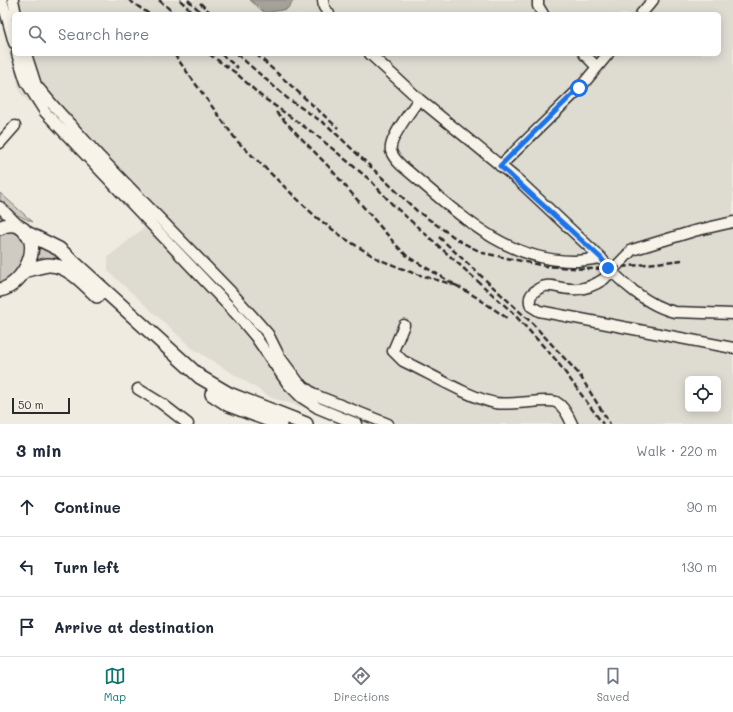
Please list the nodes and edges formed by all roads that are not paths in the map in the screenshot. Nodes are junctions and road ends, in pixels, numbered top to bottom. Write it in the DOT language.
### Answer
graph roads {
  1 [pos="2,0"];
  2 [pos="13,0"];
  3 [pos="323,0"];
  4 [pos="538,0"];
  5 [pos="653,0"];
  6 [pos="16,12"];
  7 [pos="328,12"];
  8 [pos="542,12"];
  9 [pos="643,12"];
  10 [pos="12,36"];
  11 [pos="18,56"];
  12 [pos="27,56"];
  13 [pos="372,56"];
  14 [pos="586,56"];
  15 [pos="606,56"];
  16 [pos="597,67"];
  17 [pos="419,99"];
  18 [pos="52,104"];
  19 [pos="45,112"];
  20 [pos="15,126"];
  21 [pos="0,143"];
  22 [pos="500,166"];
  23 [pos="0,208"];
  24 [pos="733,222"];
  25 [pos="0,228"];
  26 [pos="24,231"];
  27 [pos="601,258"];
  28 [pos="24,271"];
  29 [pos="611,271"];
  30 [pos="0,291"];
  31 [pos="733,314"];
  32 [pos="404,325"];
  33 [pos="733,348"];
  34 [pos="291,380"];
  35 [pos="138,389"];
  36 [pos="259,421"];
  37 [pos="188,424"];
  38 [pos="280,424"];
  39 [pos="306,424"];
  40 [pos="357,424"];
  41 [pos="388,424"];
  42 [pos="572,424"];
  1 -- 10 [label="street"];
  2 -- 6 [label="street"];
  3 -- 7 [label="street"];
  4 -- 8 [label="street"];
  5 -- 9 [label="street"];
  11 -- 19 [label="street"];
  12 -- 18 [label="street"];
  13 -- 17 [label="street"];
  14 -- 16 [label="street"];
  15 -- 16 [label="street"];
  16 -- 22 [label="street"];
  17 -- 22 [label="street"];
  17 -- 27 [label="street"];
  18 -- 19 [label="street"];
  18 -- 34 [label="street"];
  19 -- 34 [label="street"];
  20 -- 21 [label="street"];
  22 -- 27 [label="street"];
  23 -- 26 [label="street"];
  24 -- 29 [label="street"];
  25 -- 26 [label="main road"];
  26 -- 28 [label="main road"];
  26 -- 39 [label="main road"];
  27 -- 29 [label="street"];
  28 -- 30 [label="main road"];
  28 -- 36 [label="main road"];
  29 -- 31 [label="street"];
  29 -- 33 [label="street"];
  32 -- 42 [label="street"];
  34 -- 40 [label="street"];
  34 -- 41 [label="street"];
  35 -- 37 [label="street"];
  36 -- 38 [label="main road"];
}
